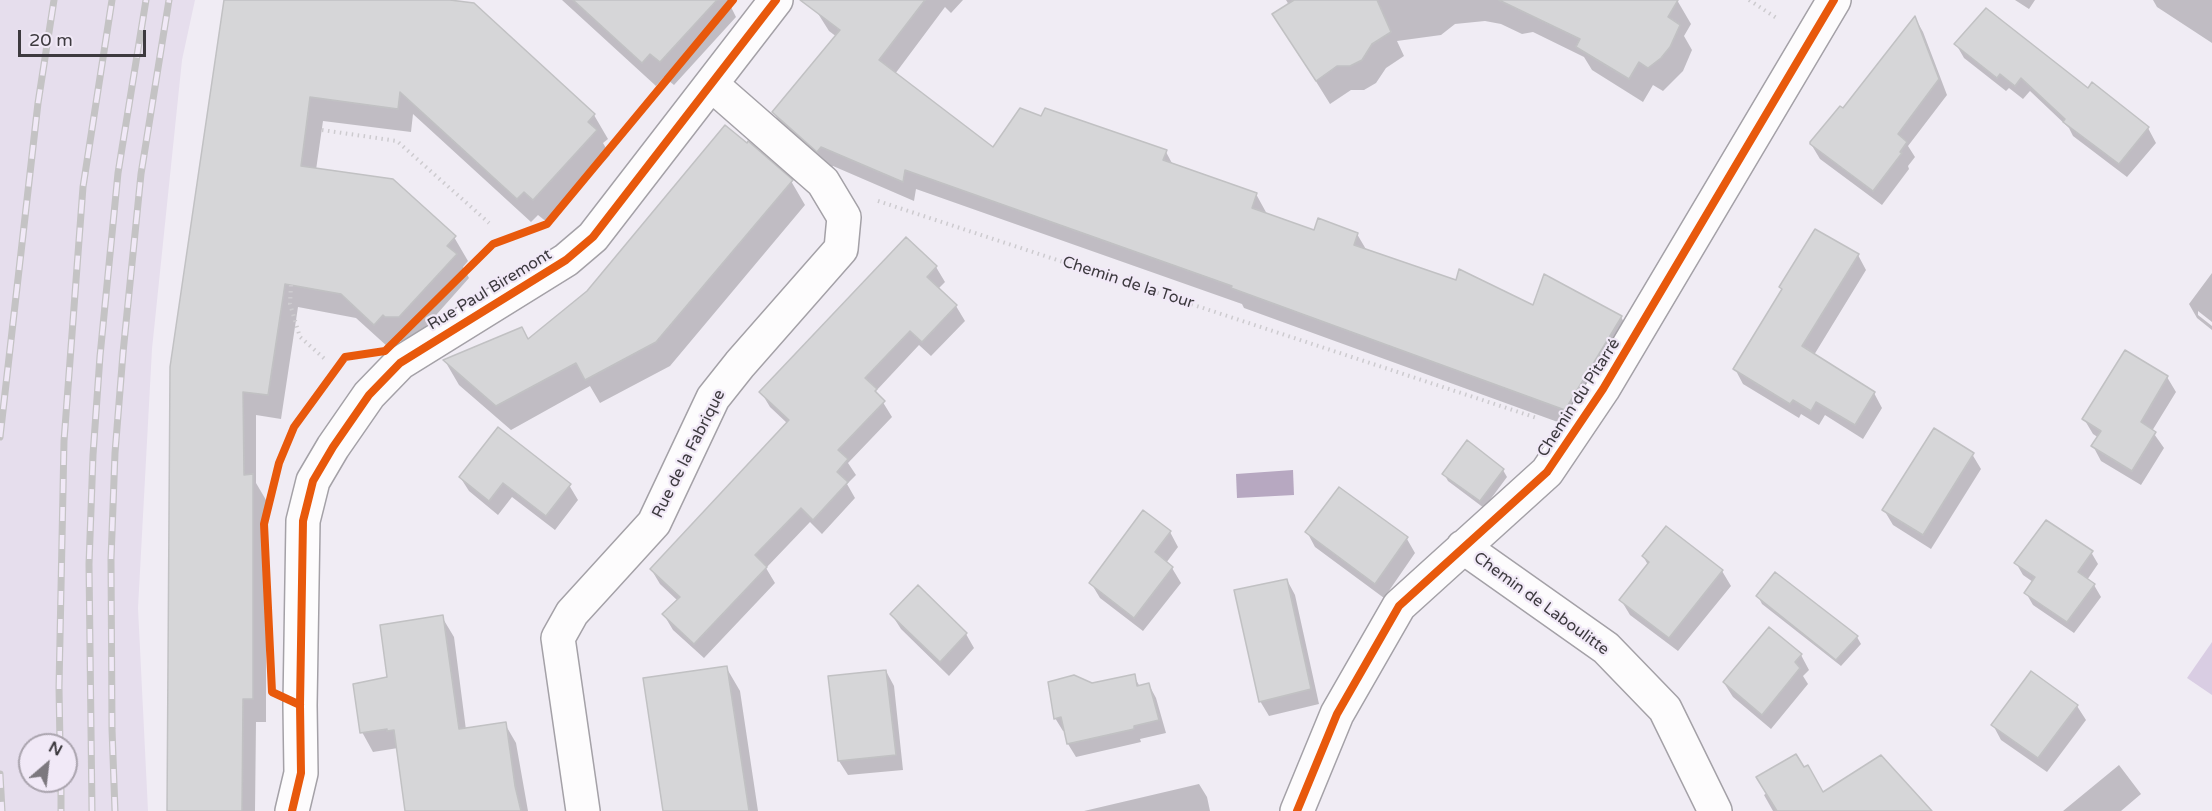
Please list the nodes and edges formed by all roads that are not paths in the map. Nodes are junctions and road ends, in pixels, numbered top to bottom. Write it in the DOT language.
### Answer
graph roads {
  1 [pos="776,0"];
  2 [pos="1833,0"];
  3 [pos="711,84"];
  4 [pos="1463,547"];
  5 [pos="292,811"];
  6 [pos="583,811"];
  7 [pos="1297,811"];
  8 [pos="1715,811"];
  1 -- 3 [label="street, Rue Paul Biremont"];
  2 -- 4 [label="street, Chemin du Pitarré"];
  3 -- 5 [label="street, Rue Paul Biremont"];
  3 -- 6 [label="street, Rue de la Fabrique"];
  4 -- 7 [label="street, Chemin du Pitarré"];
  4 -- 8 [label="street, Chemin de Laboulitte"];
}
